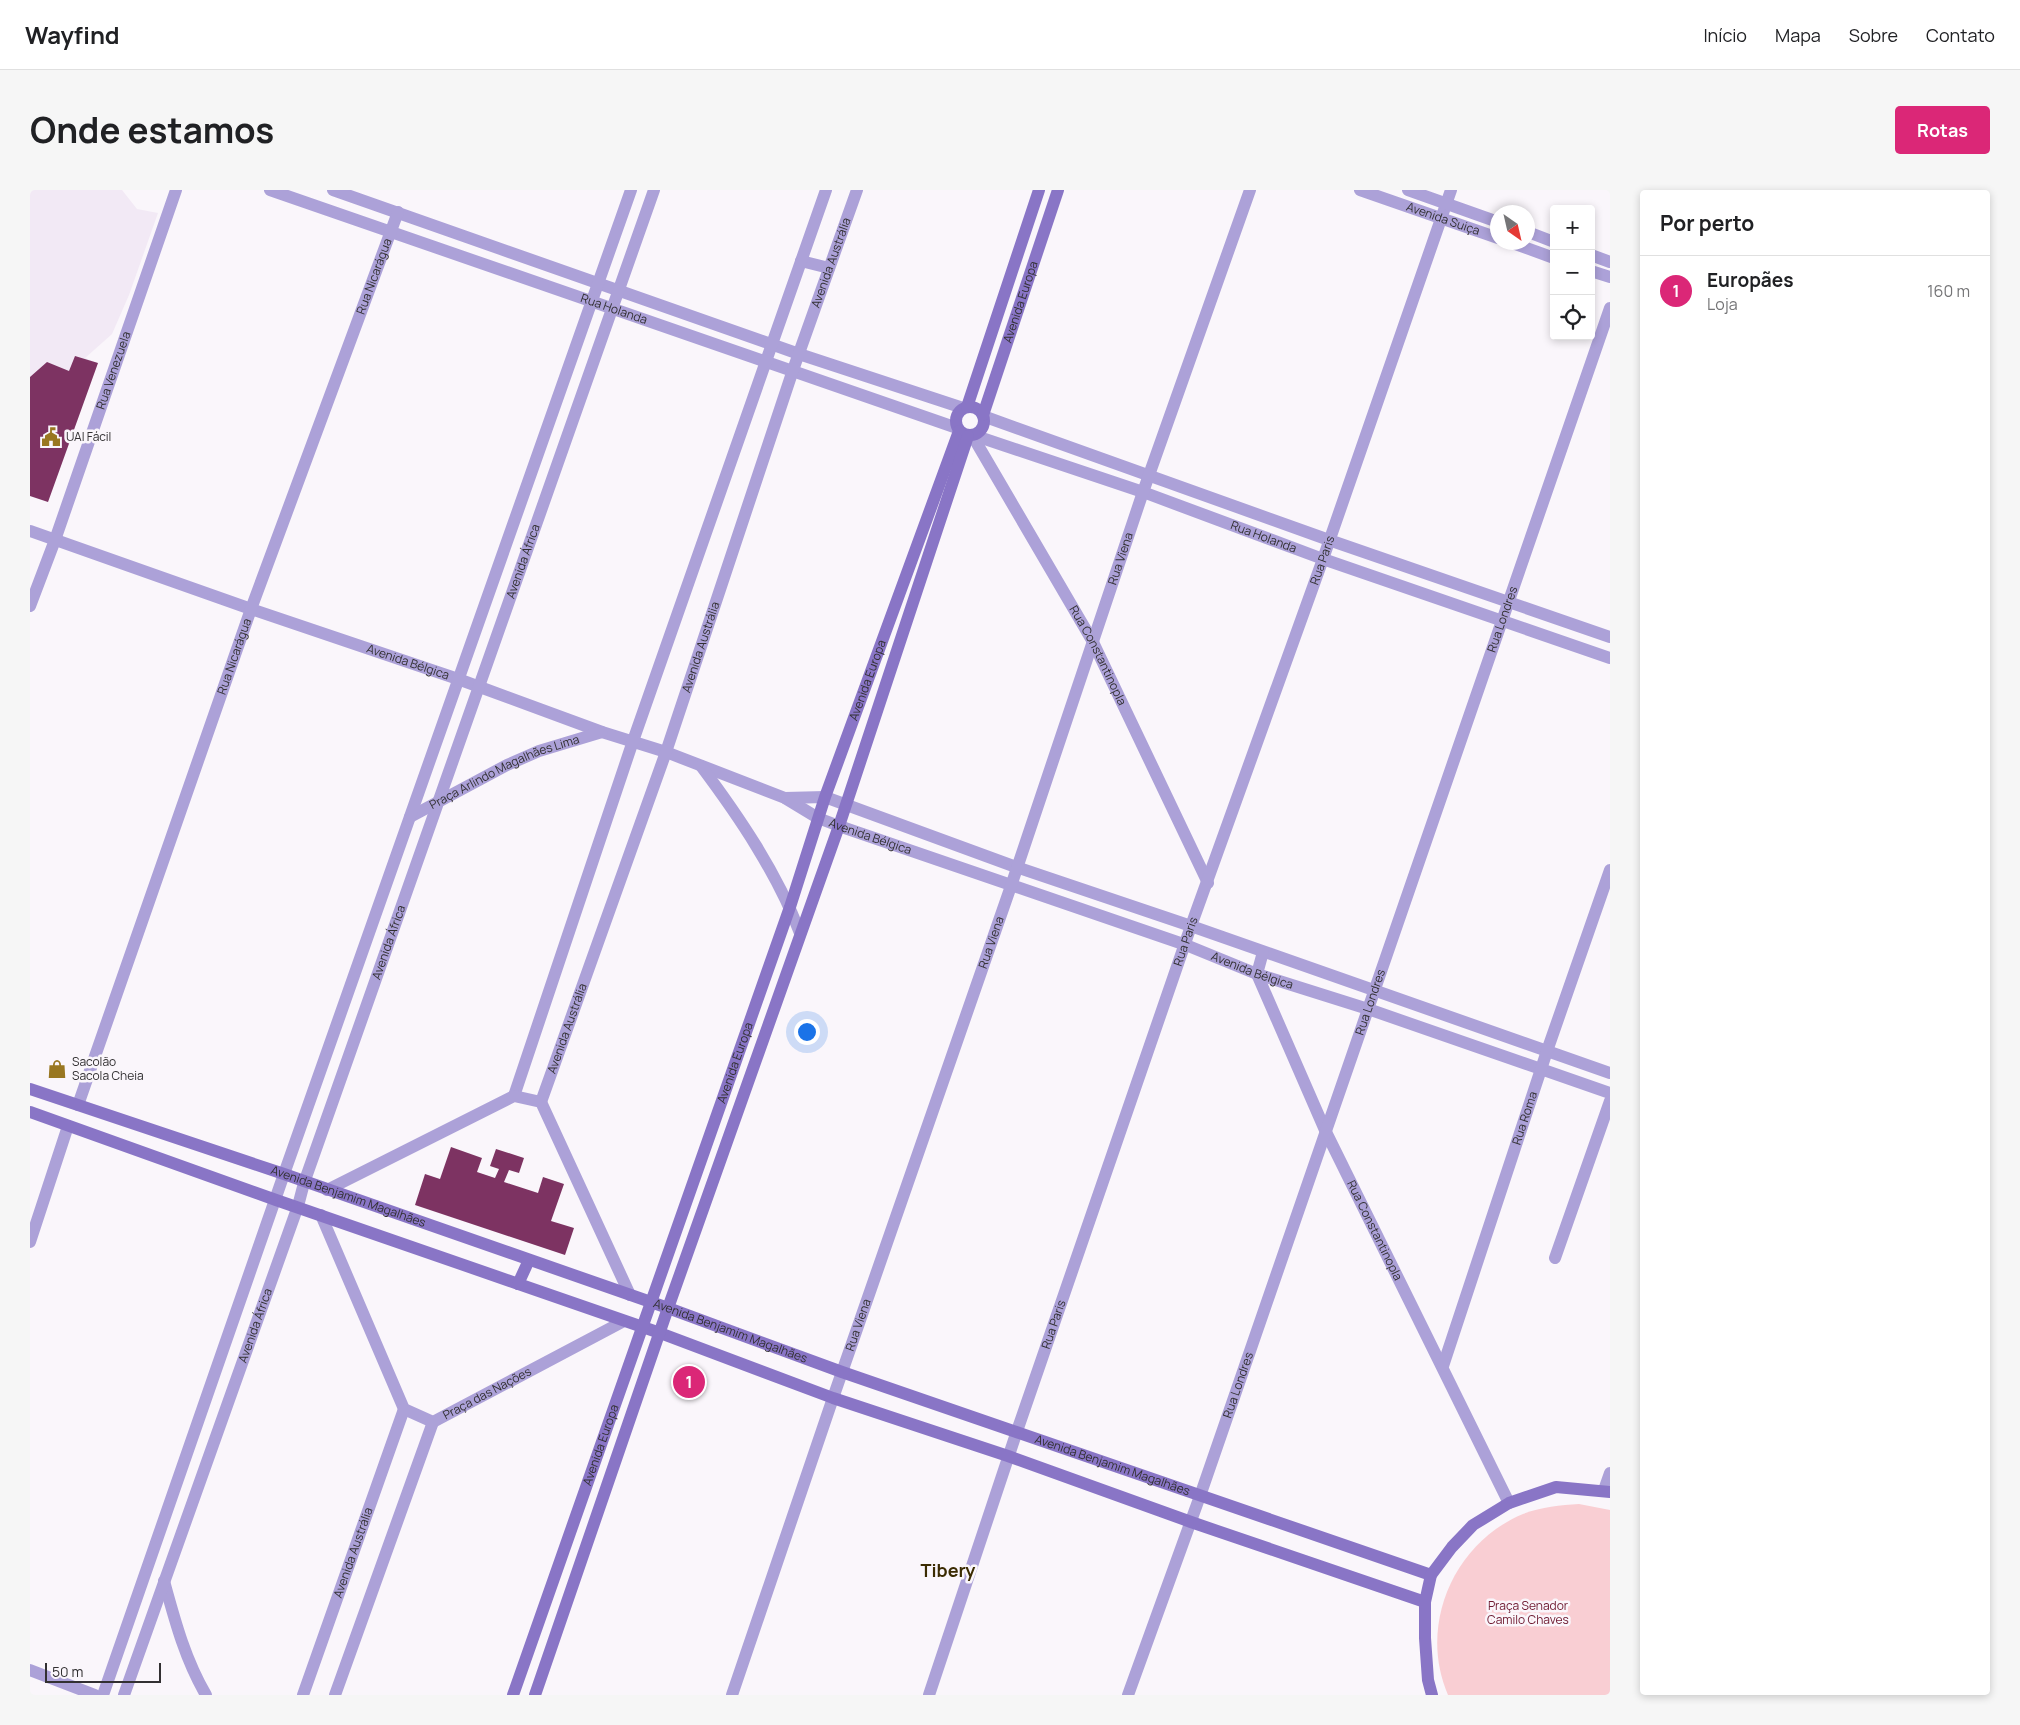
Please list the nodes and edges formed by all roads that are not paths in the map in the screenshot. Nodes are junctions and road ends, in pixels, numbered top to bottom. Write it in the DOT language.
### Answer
graph roads {
  1 [pos="176,190"];
  2 [pos="270,190"];
  3 [pos="333,190"];
  4 [pos="631,190"];
  5 [pos="654,190"];
  6 [pos="826,190"];
  7 [pos="857,190"];
  8 [pos="1039,190"];
  9 [pos="1058,190"];
  10 [pos="1250,190"];
  11 [pos="1360,190"];
  12 [pos="1408,190"];
  13 [pos="1451,190"];
  14 [pos="351,193"];
  15 [pos="1446,204"];
  16 [pos="398,212"];
  17 [pos="344,215"];
  18 [pos="1442,218"];
  19 [pos="1490,219"];
  20 [pos="392,231"];
  21 [pos="1490,235"];
  22 [pos="1535,235"];
  23 [pos="1550,240"];
  24 [pos="1532,250"];
  25 [pos="1595,256"];
  26 [pos="1550,257"];
  27 [pos="801,261"];
  28 [pos="1610,262"];
  29 [pos="829,268"];
  30 [pos="1595,272"];
  31 [pos="1610,278"];
  32 [pos="598,283"];
  33 [pos="619,290"];
  34 [pos="592,301"];
  35 [pos="614,308"];
  36 [pos="1610,308"];
  37 [pos="772,344"];
  38 [pos="799,354"];
  39 [pos="766,361"];
  40 [pos="794,370"];
  41 [pos="965,408"];
  42 [pos="983,415"];
  43 [pos="966,433"];
  44 [pos="1149,475"];
  45 [pos="1143,492"];
  46 [pos="30,531"];
  47 [pos="56,540"];
  48 [pos="1329,540"];
  49 [pos="1323,558"];
  50 [pos="1509,601"];
  51 [pos="30,606"];
  52 [pos="251,610"];
  53 [pos="1503,621"];
  54 [pos="1610,637"];
  55 [pos="1093,642"];
  56 [pos="1610,658"];
  57 [pos="458,679"];
  58 [pos="479,687"];
  59 [pos="602,732"];
  60 [pos="633,742"];
  61 [pos="666,752"];
  62 [pos="701,766"];
  63 [pos="825,797"];
  64 [pos="785,798"];
  65 [pos="437,802"];
  66 [pos="846,804"];
  67 [pos="410,817"];
  68 [pos="818,818"];
  69 [pos="839,826"];
  70 [pos="1016,867"];
  71 [pos="1610,870"];
  72 [pos="1208,883"];
  73 [pos="1011,886"];
  74 [pos="790,906"];
  75 [pos="1191,926"];
  76 [pos="800,933"];
  77 [pos="368,934"];
  78 [pos="389,941"];
  79 [pos="1186,945"];
  80 [pos="1263,952"];
  81 [pos="1257,974"];
  82 [pos="1374,991"];
  83 [pos="1368,1009"];
  84 [pos="1547,1051"];
  85 [pos="1541,1069"];
  86 [pos="1610,1073"];
  87 [pos="30,1089"];
  88 [pos="1610,1093"];
  89 [pos="514,1096"];
  90 [pos="1610,1101"];
  91 [pos="541,1102"];
  92 [pos="78,1105"];
  93 [pos="30,1112"];
  94 [pos="68,1126"];
  95 [pos="1326,1130"];
  96 [pos="284,1174"];
  97 [pos="304,1183"];
  98 [pos="327,1190"];
  99 [pos="276,1200"];
  100 [pos="298,1206"];
  101 [pos="321,1215"];
  102 [pos="30,1242"];
  103 [pos="1555,1258"];
  104 [pos="529,1260"];
  105 [pos="518,1284"];
  106 [pos="630,1296"];
  107 [pos="650,1302"];
  108 [pos="668,1308"];
  109 [pos="624,1321"];
  110 [pos="642,1327"];
  111 [pos="660,1332"];
  112 [pos="1442,1366"];
  113 [pos="842,1372"];
  114 [pos="833,1398"];
  115 [pos="404,1409"];
  116 [pos="433,1422"];
  117 [pos="1017,1431"];
  118 [pos="1008,1456"];
  119 [pos="1610,1473"];
  120 [pos="1607,1491"];
  121 [pos="1200,1496"];
  122 [pos="1509,1503"];
  123 [pos="1190,1522"];
  124 [pos="1431,1575"];
  125 [pos="164,1580"];
  126 [pos="1425,1602"];
  127 [pos="30,1670"];
  128 [pos="95,1695"];
  129 [pos="103,1695"];
  130 [pos="124,1695"];
  131 [pos="206,1695"];
  132 [pos="303,1695"];
  133 [pos="335,1695"];
  134 [pos="513,1695"];
  135 [pos="535,1695"];
  136 [pos="732,1695"];
  137 [pos="928,1695"];
  138 [pos="1128,1695"];
  139 [pos="1432,1695"];
  1 -- 47 [label="street, Rua Venezuela"];
  2 -- 17 [label="street, Rua Holanda"];
  3 -- 14 [label="street, Rua Holanda"];
  4 -- 32 [label="street, Avenida África"];
  5 -- 33 [label="street, Avenida África"];
  6 -- 27 [label="street"];
  7 -- 29 [label="street, Avenida Austrália"];
  8 -- 41 [label="main road, Avenida Europa"];
  9 -- 42 [label="main road, Avenida Europa"];
  10 -- 44 [label="street, Rua Viena"];
  11 -- 18 [label="street, Avenida Suiça"];
  12 -- 15 [label="street, Avenida Suiça"];
  13 -- 15 [label="street, Rua Paris"];
  14 -- 16 [label="street, Rua Holanda"];
  14 -- 17 [label="street"];
  15 -- 18 [label="street, Rua Paris"];
  15 -- 19 [label="street, Avenida Suiça"];
  16 -- 20 [label="street, Rua Nicarágua"];
  16 -- 32 [label="street, Rua Holanda"];
  17 -- 20 [label="street, Rua Holanda"];
  18 -- 21 [label="street, Avenida Suiça"];
  18 -- 48 [label="street, Rua Paris"];
  20 -- 34 [label="street, Rua Holanda"];
  20 -- 52 [label="street, Rua Nicarágua"];
  22 -- 23 [label="street"];
  24 -- 26 [label="street"];
  25 -- 28 [label="street"];
  27 -- 29 [label="street"];
  27 -- 37 [label="street"];
  29 -- 38 [label="street, Avenida Austrália"];
  30 -- 31 [label="street"];
  32 -- 33 [label="street, Rua Holanda"];
  32 -- 34 [label="street, Avenida África"];
  33 -- 35 [label="street, Avenida África"];
  33 -- 37 [label="street, Rua Holanda"];
  34 -- 35 [label="street, Rua Holanda"];
  34 -- 57 [label="street, Avenida África"];
  35 -- 39 [label="street, Rua Holanda"];
  35 -- 58 [label="street, Avenida África"];
  36 -- 50 [label="street, Rua Londres"];
  37 -- 38 [label="street, Rua Holanda"];
  37 -- 39 [label="street"];
  38 -- 40 [label="street, Avenida Austrália"];
  38 -- 41 [label="street, Rua Holanda"];
  39 -- 40 [label="street, Rua Holanda"];
  39 -- 60 [label="street"];
  40 -- 43 [label="street, Rua Holanda"];
  40 -- 61 [label="street, Avenida Austrália"];
  41 -- 42 [label="main road"];
  41 -- 43 [label="main road"];
  42 -- 43 [label="main road"];
  42 -- 44 [label="street, Rua Holanda"];
  43 -- 45 [label="street, Rua Holanda"];
  43 -- 55 [label="street, Rua Constantinopla"];
  43 -- 63 [label="main road, Avenida Europa"];
  43 -- 66 [label="main road, Avenida Europa"];
  44 -- 45 [label="street, Rua Viena"];
  44 -- 48 [label="street, Rua Holanda"];
  45 -- 49 [label="street, Rua Holanda"];
  45 -- 55 [label="street, Rua Viena"];
  46 -- 47 [label="street, Avenida Bélgica"];
  47 -- 51 [label="street, Rua Venezuela"];
  47 -- 52 [label="street, Avenida Bélgica"];
  48 -- 49 [label="street, Rua Paris"];
  48 -- 50 [label="street, Rua Holanda"];
  49 -- 53 [label="street, Rua Holanda"];
  49 -- 72 [label="street, Rua Paris"];
  50 -- 53 [label="street, Rua Londres"];
  50 -- 54 [label="street, Rua Holanda"];
  52 -- 57 [label="street, Avenida Bélgica"];
  52 -- 92 [label="street, Rua Nicarágua"];
  53 -- 56 [label="street, Rua Holanda"];
  53 -- 82 [label="street, Rua Londres"];
  55 -- 70 [label="street, Rua Viena"];
  55 -- 72 [label="street, Rua Constantinopla"];
  57 -- 58 [label="street, Avenida Bélgica"];
  57 -- 67 [label="street, Avenida África"];
  58 -- 59 [label="street, Avenida Bélgica"];
  58 -- 65 [label="street, Avenida África"];
  59 -- 60 [label="street, Avenida Bélgica"];
  59 -- 65 [label="street, Praça Arlindo Magalhães Lima"];
  60 -- 61 [label="street, Avenida Bélgica"];
  60 -- 89 [label="street"];
  61 -- 62 [label="street, Avenida Bélgica"];
  61 -- 91 [label="street, Avenida Austrália"];
  62 -- 64 [label="street, Avenida Bélgica"];
  62 -- 74 [label="street"];
  63 -- 64 [label="street, Avenida Bélgica"];
  63 -- 66 [label="street, Avenida Bélgica"];
  63 -- 68 [label="main road, Avenida Europa"];
  64 -- 68 [label="street, Avenida Bélgica"];
  65 -- 67 [label="street, Praça Arlindo Magalhães Lima"];
  65 -- 78 [label="street, Avenida África"];
  66 -- 69 [label="main road, Avenida Europa"];
  66 -- 70 [label="street, Avenida Bélgica"];
  67 -- 77 [label="street, Avenida África"];
  68 -- 69 [label="street, Avenida Bélgica"];
  68 -- 74 [label="main road, Avenida Europa"];
  69 -- 73 [label="street, Avenida Bélgica"];
  69 -- 76 [label="main road, Avenida Europa"];
  70 -- 73 [label="street, Rua Viena"];
  70 -- 75 [label="street, Avenida Bélgica"];
  71 -- 84 [label="street, Rua Roma"];
  72 -- 75 [label="street, Rua Paris"];
  73 -- 79 [label="street, Avenida Bélgica"];
  73 -- 113 [label="street, Rua Viena"];
  74 -- 76 [label="street"];
  74 -- 107 [label="main road, Avenida Europa"];
  75 -- 79 [label="street, Rua Paris"];
  75 -- 80 [label="street, Avenida Bélgica"];
  76 -- 108 [label="main road, Avenida Europa"];
  77 -- 78 [label="street"];
  77 -- 96 [label="street, Avenida África"];
  78 -- 97 [label="street, Avenida África"];
  79 -- 81 [label="street, Avenida Bélgica"];
  79 -- 117 [label="street, Rua Paris"];
  80 -- 81 [label="street"];
  80 -- 82 [label="street, Avenida Bélgica"];
  81 -- 83 [label="street, Avenida Bélgica"];
  81 -- 95 [label="street, Rua Constantinopla"];
  82 -- 83 [label="street, Rua Londres"];
  82 -- 84 [label="street, Avenida Bélgica"];
  83 -- 85 [label="street, Avenida Bélgica"];
  83 -- 95 [label="street, Rua Londres"];
  84 -- 85 [label="street, Rua Roma"];
  84 -- 86 [label="street, Avenida Bélgica"];
  85 -- 88 [label="street, Avenida Bélgica"];
  85 -- 112 [label="street, Rua Roma"];
  87 -- 92 [label="main road, Avenida Benjamim Magalhães"];
  89 -- 91 [label="street"];
  89 -- 98 [label="street"];
  90 -- 103 [label="street"];
  91 -- 106 [label="street"];
  92 -- 96 [label="main road, Avenida Benjamim Magalhães"];
  93 -- 94 [label="main road, Avenida Benjamim Magalhães"];
  94 -- 99 [label="main road, Avenida Benjamim Magalhães"];
  94 -- 102 [label="street"];
  95 -- 112 [label="street, Rua Constantinopla"];
  95 -- 121 [label="street, Rua Londres"];
  96 -- 97 [label="main road, Avenida Benjamim Magalhães"];
  96 -- 99 [label="street, Avenida África"];
  97 -- 98 [label="main road, Avenida Benjamim Magalhães"];
  97 -- 100 [label="street, Avenida África"];
  98 -- 104 [label="main road, Avenida Benjamim Magalhães"];
  99 -- 100 [label="main road, Avenida Benjamim Magalhães"];
  99 -- 129 [label="street, Avenida África"];
  100 -- 101 [label="main road, Avenida Benjamim Magalhães"];
  100 -- 125 [label="street, Avenida África"];
  101 -- 105 [label="main road, Avenida Benjamim Magalhães"];
  101 -- 115 [label="street"];
  104 -- 105 [label="main road"];
  104 -- 106 [label="main road, Avenida Benjamim Magalhães"];
  105 -- 109 [label="main road, Avenida Benjamim Magalhães"];
  106 -- 107 [label="main road, Avenida Benjamim Magalhães"];
  107 -- 108 [label="main road, Avenida Benjamim Magalhães"];
  107 -- 110 [label="main road, Avenida Europa"];
  108 -- 111 [label="main road, Avenida Europa"];
  108 -- 113 [label="main road, Avenida Benjamim Magalhães"];
  109 -- 110 [label="main road, Avenida Benjamim Magalhães"];
  109 -- 116 [label="street, Praça das Nações"];
  110 -- 111 [label="main road, Avenida Benjamim Magalhães"];
  110 -- 134 [label="main road, Avenida Europa"];
  111 -- 114 [label="main road, Avenida Benjamim Magalhães"];
  111 -- 135 [label="main road, Avenida Europa"];
  112 -- 122 [label="street, Rua Constantinopla"];
  113 -- 114 [label="street, Rua Viena"];
  113 -- 117 [label="main road, Avenida Benjamim Magalhães"];
  114 -- 118 [label="main road, Avenida Benjamim Magalhães"];
  114 -- 136 [label="street, Rua Viena"];
  115 -- 116 [label="street, Praça das Nações"];
  115 -- 132 [label="street, Avenida Austrália"];
  116 -- 133 [label="street"];
  117 -- 118 [label="street, Rua Paris"];
  117 -- 121 [label="main road, Avenida Benjamim Magalhães"];
  118 -- 123 [label="main road, Avenida Benjamim Magalhães"];
  118 -- 137 [label="street, Rua Paris"];
  119 -- 120 [label="street"];
  120 -- 122 [label="main road"];
  121 -- 123 [label="street, Rua Londres"];
  121 -- 124 [label="main road, Avenida Benjamim Magalhães"];
  122 -- 124 [label="main road"];
  123 -- 126 [label="main road, Avenida Benjamim Magalhães"];
  123 -- 138 [label="street, Rua Londres"];
  124 -- 126 [label="main road"];
  125 -- 130 [label="street, Avenida África"];
  125 -- 131 [label="street"];
  126 -- 139 [label="main road"];
  127 -- 128 [label="street"];
}
